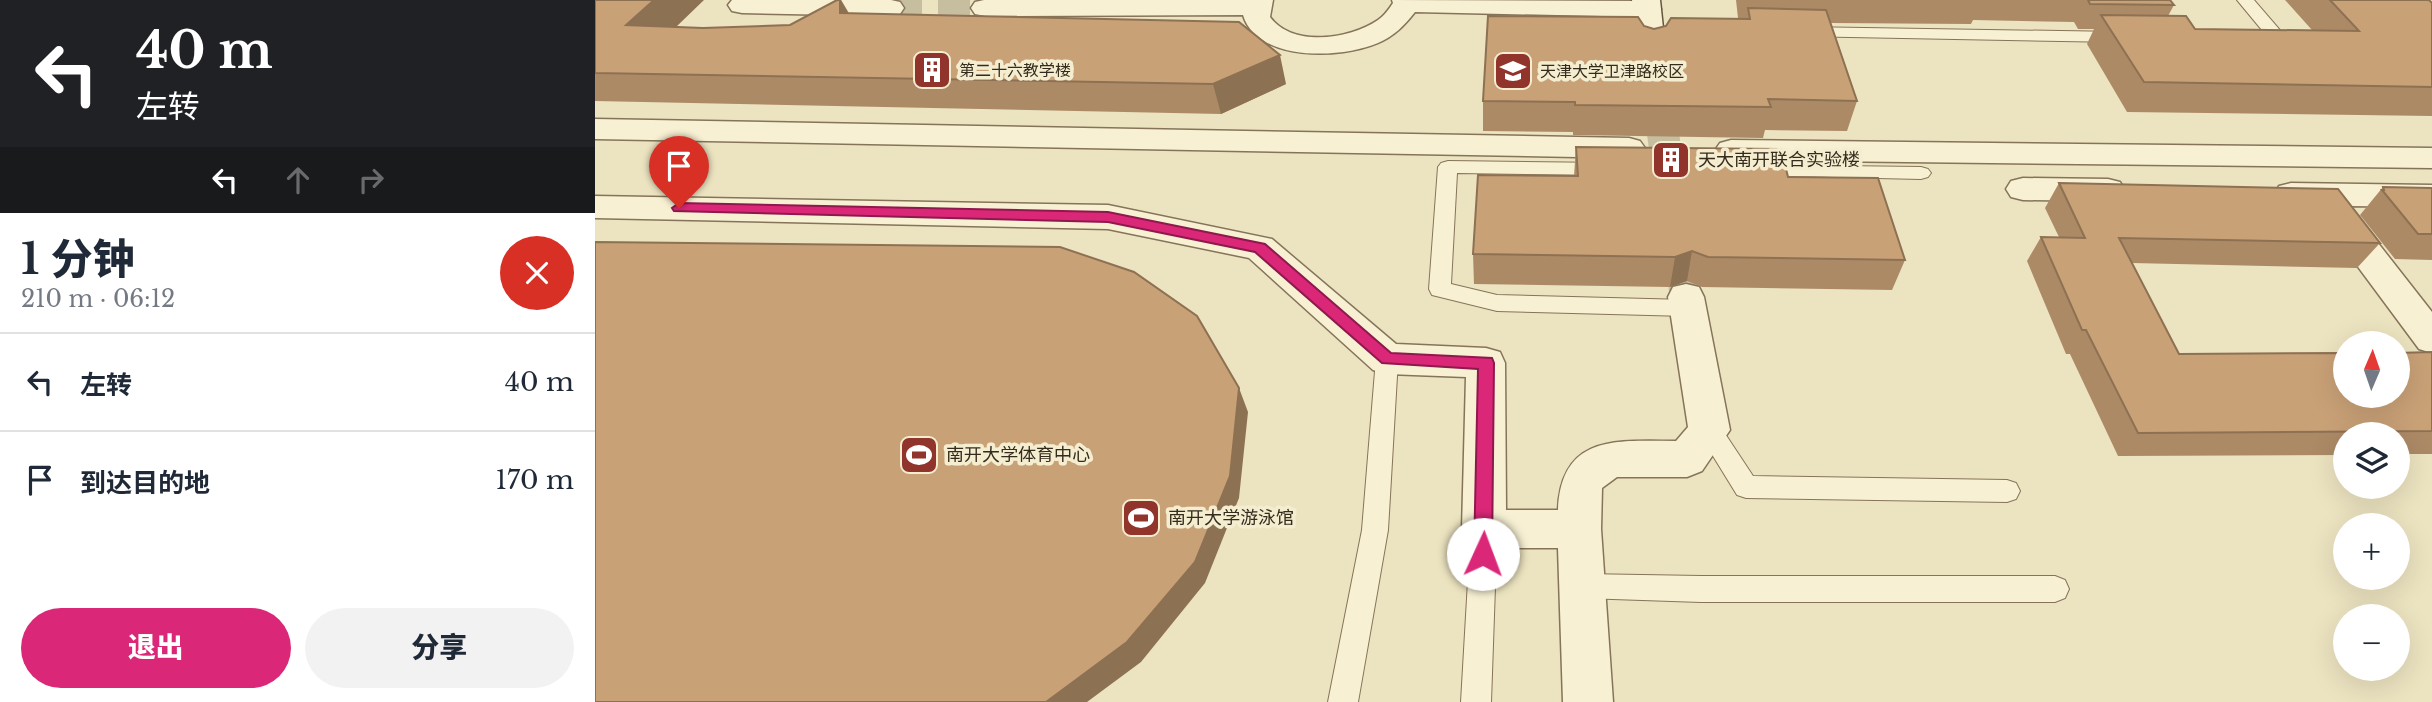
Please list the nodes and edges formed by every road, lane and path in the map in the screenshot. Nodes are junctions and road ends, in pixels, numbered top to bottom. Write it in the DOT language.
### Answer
graph roads {
  1 [pos="746,0"];
  2 [pos="2245,0"];
  3 [pos="1406,2"];
  4 [pos="1257,3"];
  5 [pos="890,8"];
  6 [pos="985,8"];
  7 [pos="1651,23"];
  8 [pos="1789,32"];
  9 [pos="2137,38"];
  10 [pos="2243,40"];
  11 [pos="595,129"];
  12 [pos="1665,149"];
  13 [pos="1703,149"];
  14 [pos="2432,158"];
  15 [pos="1628,170"];
  16 [pos="1733,170"];
  17 [pos="1921,173"];
  18 [pos="2023,189"];
  19 [pos="2132,191"];
  20 [pos="2254,193"];
  21 [pos="2323,194"];
  22 [pos="2432,197"];
  23 [pos="595,207"];
  24 [pos="1687,302"];
  25 [pos="2432,339"];
  26 [pos="1387,359"];
  27 [pos="1709,430"];
  28 [pos="2007,491"];
  29 [pos="1484,529"];
  30 [pos="1579,529"];
  31 [pos="1583,586"];
  32 [pos="2055,589"];
  33 [pos="1343,702"];
  34 [pos="1476,702"];
  35 [pos="1588,702"];
  1 -- 5 [label="street"];
  2 -- 10 [label="lane"];
  3 -- 4 [label="street"];
  3 -- 7 [label="street"];
  4 -- 6 [label="street"];
  8 -- 9 [label="lane"];
  11 -- 12 [label="street"];
  13 -- 14 [label="street"];
  15 -- 24 [label="lane"];
  16 -- 17 [label="lane"];
  18 -- 19 [label="street"];
  20 -- 21 [label="street"];
  21 -- 22 [label="street"];
  21 -- 25 [label="street"];
  23 -- 26 [label="street"];
  24 -- 27 [label="street"];
  26 -- 29 [label="street"];
  26 -- 33 [label="lane"];
  27 -- 28 [label="lane"];
  27 -- 30 [label="street"];
  29 -- 30 [label="street"];
  29 -- 34 [label="lane"];
  30 -- 31 [label="street"];
  31 -- 32 [label="lane"];
  31 -- 35 [label="street"];
}
